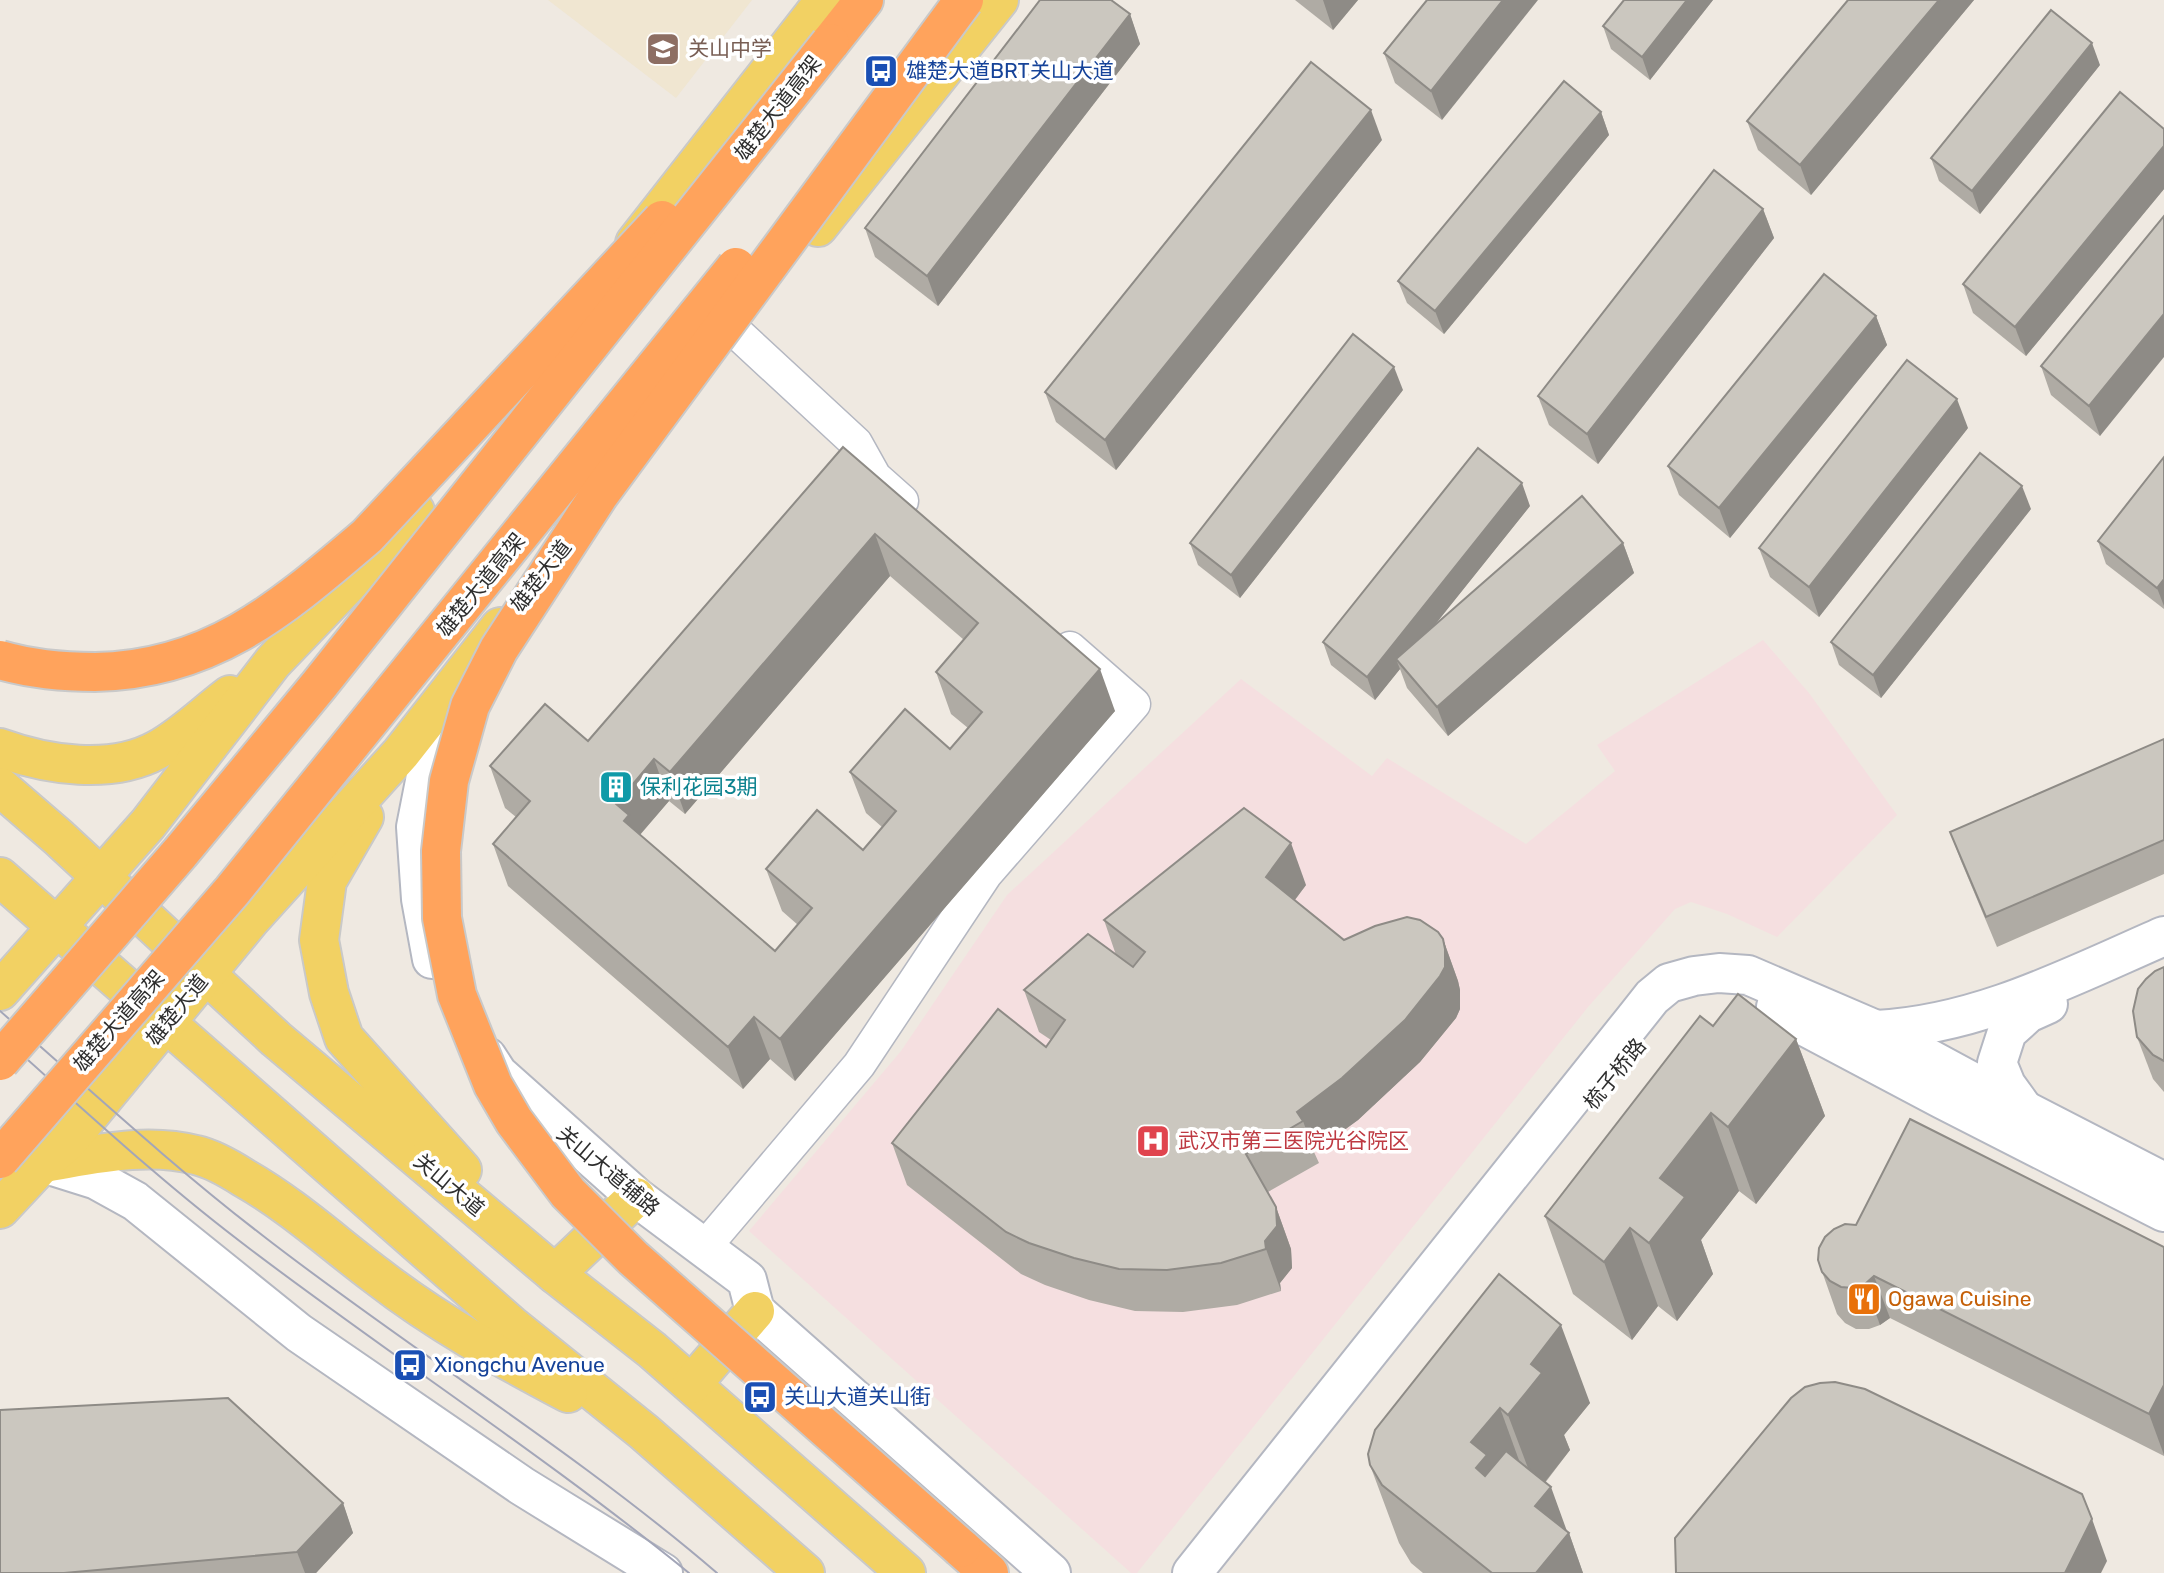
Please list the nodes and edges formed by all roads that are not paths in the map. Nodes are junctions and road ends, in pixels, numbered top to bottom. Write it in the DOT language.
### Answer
graph roads {
  1 [pos="825,0"];
  2 [pos="864,0"];
  3 [pos="949,0"];
  4 [pos="964,0"];
  5 [pos="999,0"];
  6 [pos="830,43"];
  7 [pos="735,331"];
  8 [pos="926,523"];
  9 [pos="1051,631"];
  10 [pos="482,650"];
  11 [pos="0,660"];
  12 [pos="273,662"];
  13 [pos="0,748"];
  14 [pos="401,753"];
  15 [pos="0,788"];
  16 [pos="0,877"];
  17 [pos="101,877"];
  18 [pos="56,927"];
  19 [pos="2164,936"];
  20 [pos="2164,954"];
  21 [pos="206,974"];
  22 [pos="0,991"];
  23 [pos="165,1024"];
  24 [pos="1876,1030"];
  25 [pos="0,1061"];
  26 [pos="2024,1110"];
  27 [pos="56,1152"];
  28 [pos="0,1159"];
  29 [pos="2164,1182"];
  30 [pos="636,1197"];
  31 [pos="0,1209"];
  32 [pos="2164,1212"];
  33 [pos="704,1248"];
  34 [pos="555,1274"];
  35 [pos="755,1311"];
  36 [pos="692,1384"];
  37 [pos="644,1433"];
  38 [pos="663,1573"];
  39 [pos="805,1573"];
  40 [pos="906,1573"];
  41 [pos="989,1573"];
  42 [pos="1051,1573"];
  43 [pos="1192,1573"];
  44 [pos="1221,1573"];
  1 -- 12 [label="main road"];
  2 -- 6 [label="highway, 雄楚大道高架"];
  3 -- 28 [label="highway, 雄楚大道高架, bridge"];
  4 -- 41 [label="highway, bridge"];
  5 -- 7 [label="main road, 雄楚大道"];
  6 -- 11 [label="highway, bridge"];
  6 -- 25 [label="highway, 雄楚大道高架, bridge"];
  7 -- 8 [label="street"];
  7 -- 10 [label="main road, 雄楚大道"];
  9 -- 33 [label="street"];
  10 -- 14 [label="main road, 雄楚大道"];
  10 -- 30 [label="street, 关山大道辅路"];
  12 -- 13 [label="main road"];
  12 -- 17 [label="main road"];
  14 -- 21 [label="main road, 雄楚大道"];
  14 -- 34 [label="main road"];
  15 -- 17 [label="main road, 关山大道"];
  16 -- 18 [label="main road"];
  17 -- 18 [label="main road"];
  17 -- 21 [label="main road, 关山大道"];
  18 -- 22 [label="main road"];
  18 -- 23 [label="main road"];
  19 -- 24 [label="street"];
  20 -- 26 [label="street"];
  21 -- 23 [label="main road, 雄楚大道"];
  21 -- 34 [label="main road, 关山大道"];
  23 -- 27 [label="main road, 雄楚大道"];
  23 -- 37 [label="main road"];
  24 -- 26 [label="street"];
  24 -- 43 [label="street"];
  26 -- 29 [label="street"];
  27 -- 31 [label="main road, 雄楚大道"];
  27 -- 37 [label="main road"];
  27 -- 38 [label="street"];
  30 -- 33 [label="street, 关山大道辅路"];
  30 -- 34 [label="main road"];
  32 -- 44 [label="street, 梳子桥路"];
  33 -- 35 [label="street, 关山大道辅路"];
  34 -- 36 [label="main road, 关山大道"];
  35 -- 36 [label="main road"];
  35 -- 42 [label="street"];
  36 -- 40 [label="main road, 关山大道"];
  37 -- 39 [label="main road"];
}
